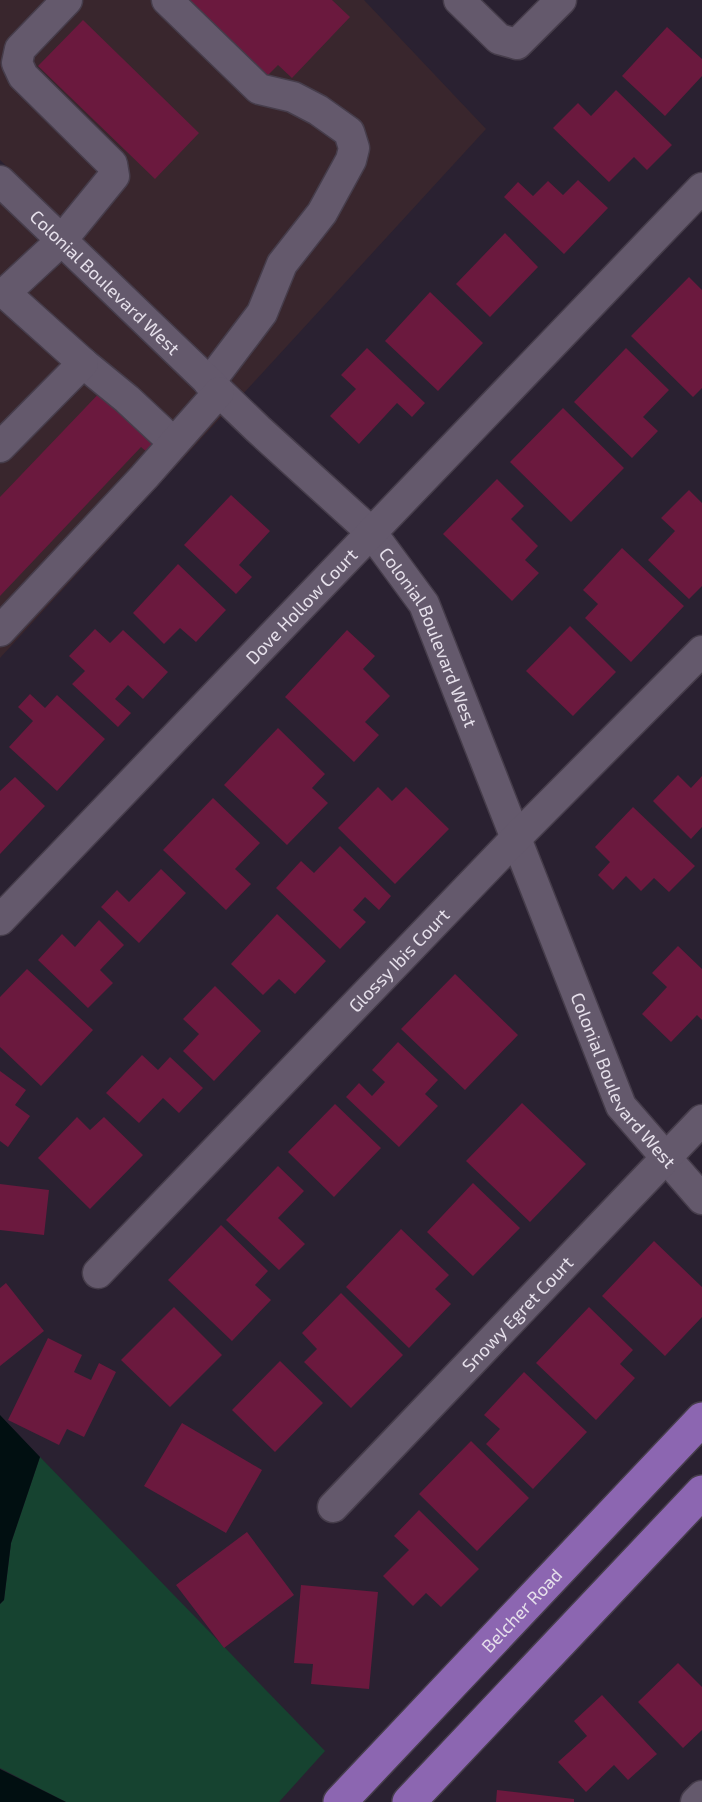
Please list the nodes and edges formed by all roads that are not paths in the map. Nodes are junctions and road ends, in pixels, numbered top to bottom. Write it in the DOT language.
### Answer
graph roads {
  1 [pos="67,0"];
  2 [pos="167,0"];
  3 [pos="459,0"];
  4 [pos="561,0"];
  5 [pos="0,181"];
  6 [pos="702,188"];
  7 [pos="61,241"];
  8 [pos="2,291"];
  9 [pos="83,363"];
  10 [pos="214,387"];
  11 [pos="173,442"];
  12 [pos="0,447"];
  13 [pos="371,532"];
  14 [pos="0,631"];
  15 [pos="702,651"];
  16 [pos="516,838"];
  17 [pos="0,920"];
  18 [pos="702,1120"];
  19 [pos="666,1159"];
  20 [pos="702,1199"];
  21 [pos="98,1273"];
  22 [pos="702,1419"];
  23 [pos="702,1492"];
  24 [pos="333,1507"];
  25 [pos="702,1796"];
  26 [pos="339,1802"];
  27 [pos="409,1802"];
  28 [pos="696,1802"];
  1 -- 7 [label="street"];
  2 -- 10 [label="street"];
  3 -- 4 [label="street"];
  5 -- 7 [label="street, Colonial Boulevard West"];
  6 -- 13 [label="street, Dove Hollow Court"];
  7 -- 8 [label="street"];
  7 -- 10 [label="street, Colonial Boulevard West"];
  8 -- 9 [label="street"];
  9 -- 11 [label="street"];
  9 -- 12 [label="street"];
  10 -- 11 [label="street"];
  10 -- 13 [label="street, Colonial Boulevard West"];
  11 -- 14 [label="street"];
  13 -- 16 [label="street, Colonial Boulevard West"];
  13 -- 17 [label="street, Dove Hollow Court"];
  15 -- 16 [label="street, Glossy Ibis Court"];
  16 -- 19 [label="street, Colonial Boulevard West"];
  16 -- 21 [label="street, Glossy Ibis Court"];
  18 -- 19 [label="street, Snowy Egret Court"];
  19 -- 20 [label="street, Colonial Boulevard West"];
  19 -- 24 [label="street, Snowy Egret Court"];
  22 -- 26 [label="main road, Belcher Road"];
  23 -- 27 [label="main road"];
  25 -- 28 [label="street"];
}
